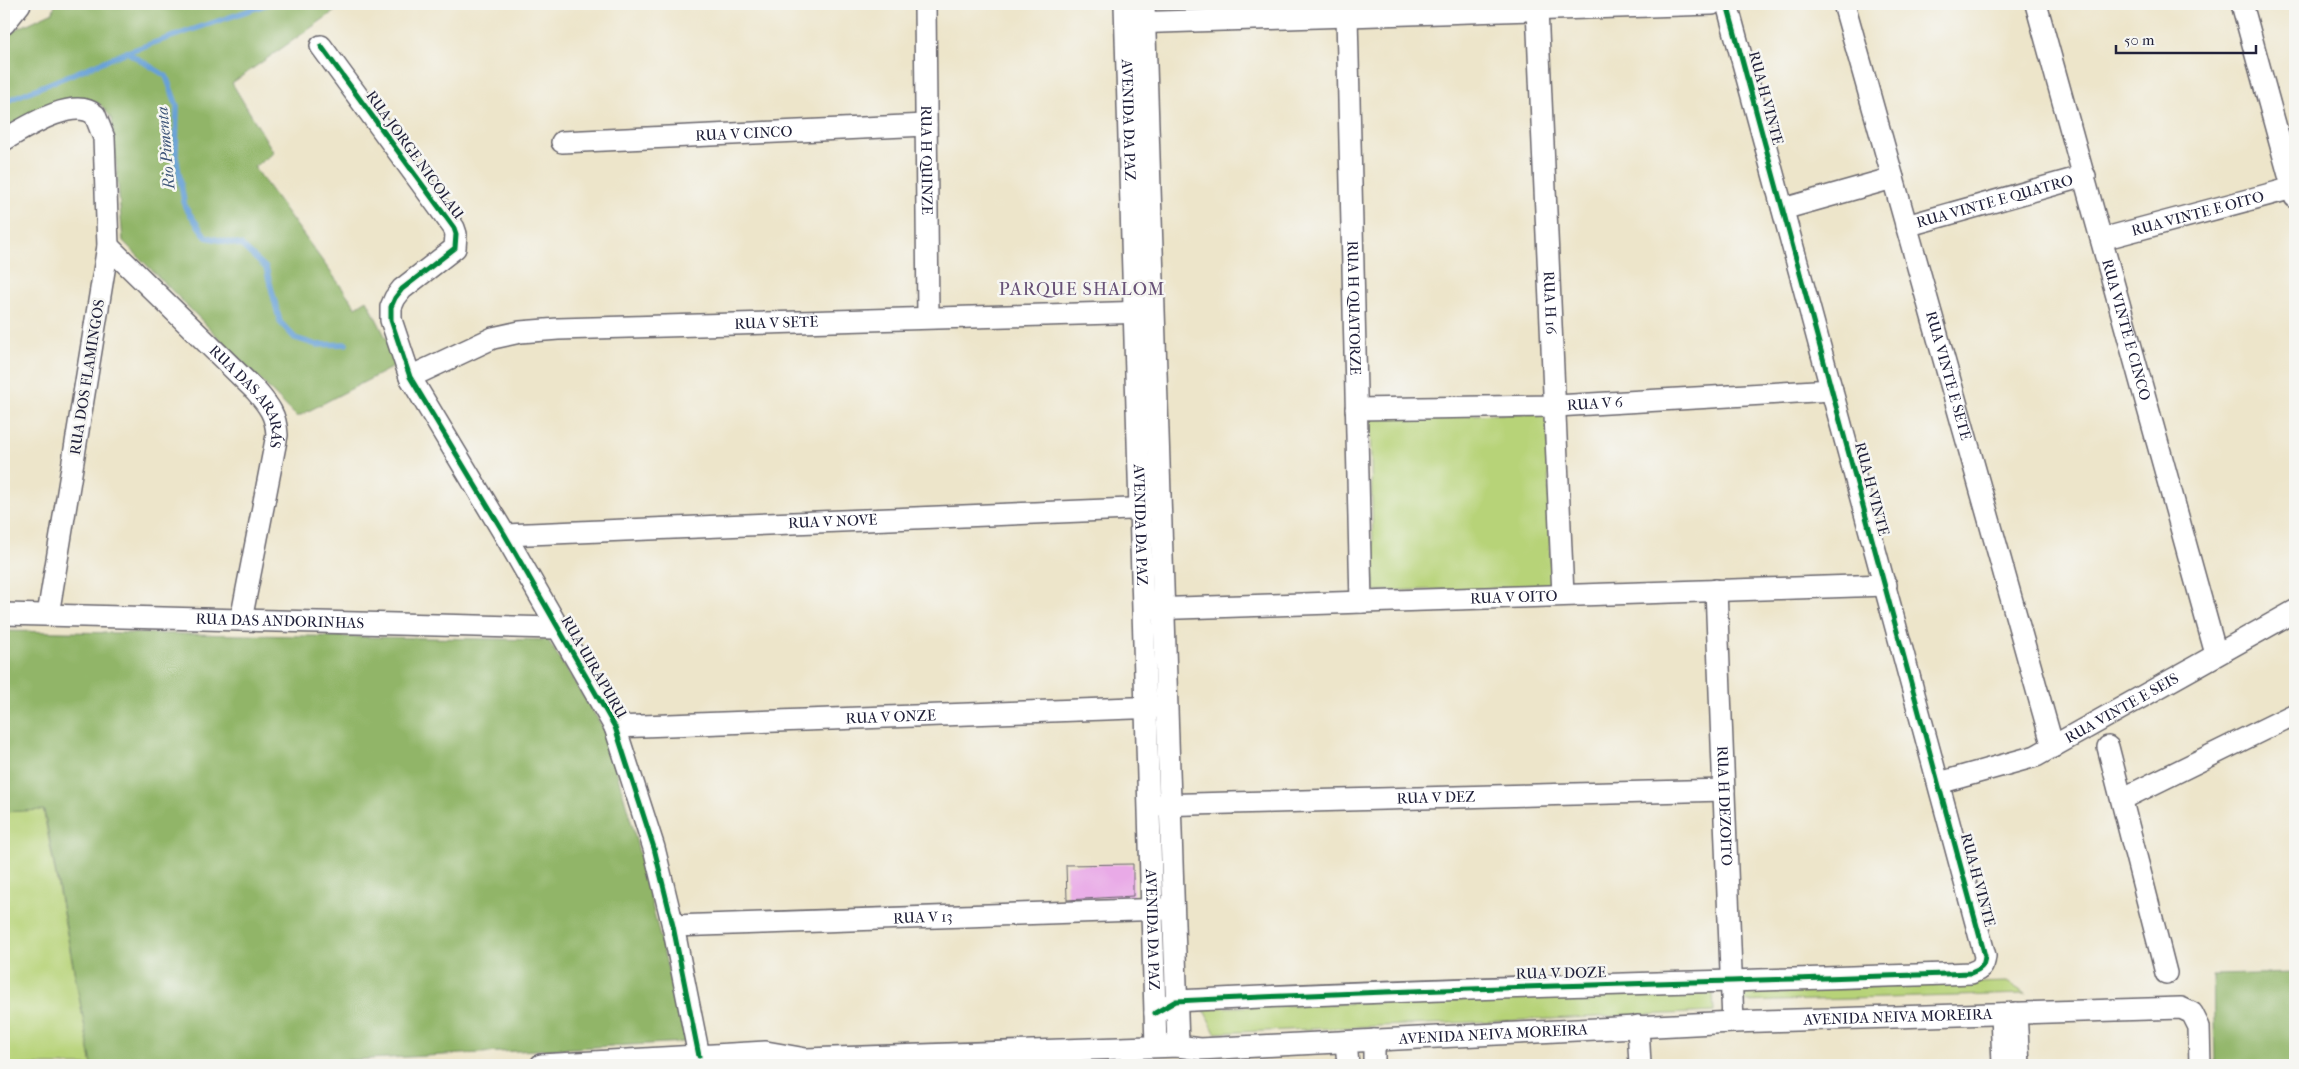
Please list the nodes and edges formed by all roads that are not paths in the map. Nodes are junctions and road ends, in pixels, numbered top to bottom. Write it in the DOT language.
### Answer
graph roads {
  1 [pos="20,4"];
  2 [pos="925,4"];
  3 [pos="1712,4"];
  4 [pos="1727,4"];
  5 [pos="1844,4"];
  6 [pos="2036,4"];
  7 [pos="2242,4"];
  8 [pos="1537,9"];
  9 [pos="1135,13"];
  10 [pos="1346,16"];
  11 [pos="4,24"];
  12 [pos="321,46"];
  13 [pos="926,125"];
  14 [pos="2287,139"];
  15 [pos="4,140"];
  16 [pos="562,142"];
  17 [pos="2085,176"];
  18 [pos="1893,178"];
  19 [pos="2294,193"];
  20 [pos="1783,209"];
  21 [pos="1906,226"];
  22 [pos="2102,240"];
  23 [pos="108,246"];
  24 [pos="1144,312"];
  25 [pos="928,317"];
  26 [pos="410,377"];
  27 [pos="1832,390"];
  28 [pos="1556,406"];
  29 [pos="1356,409"];
  30 [pos="1150,509"];
  31 [pos="505,535"];
  32 [pos="1886,585"];
  33 [pos="1716,590"];
  34 [pos="1564,595"];
  35 [pos="1361,602"];
  36 [pos="1153,609"];
  37 [pos="2295,611"];
  38 [pos="4,614"];
  39 [pos="48,615"];
  40 [pos="242,620"];
  41 [pos="556,628"];
  42 [pos="2216,654"];
  43 [pos="1156,707"];
  44 [pos="2295,714"];
  45 [pos="615,727"];
  46 [pos="2053,747"];
  47 [pos="2108,747"];
  48 [pos="1939,783"];
  49 [pos="1724,790"];
  50 [pos="2122,799"];
  51 [pos="1159,804"];
  52 [pos="1162,909"];
  53 [pos="673,926"];
  54 [pos="1971,973"];
  55 [pos="2166,973"];
  56 [pos="1732,982"];
  57 [pos="1176,1001"];
  58 [pos="1155,1013"];
  59 [pos="2009,1014"];
  60 [pos="1733,1022"];
  61 [pos="1638,1026"];
  62 [pos="1374,1040"];
  63 [pos="2010,1040"];
  64 [pos="1346,1042"];
  65 [pos="1156,1046"];
  66 [pos="1178,1046"];
  67 [pos="699,1056"];
  68 [pos="1083,1057"];
  69 [pos="806,1059"];
  70 [pos="827,1062"];
  71 [pos="853,1062"];
  72 [pos="576,1064"];
  73 [pos="541,1065"];
  74 [pos="785,1065"];
  75 [pos="1348,1065"];
  76 [pos="1374,1065"];
  77 [pos="1640,1065"];
  78 [pos="2003,1065"];
  79 [pos="2019,1065"];
  80 [pos="2200,1065"];
  1 -- 11 [label="street"];
  2 -- 13 [label="street, RUA H QUINZE"];
  3 -- 8 [label="street"];
  4 -- 20 [label="street, RUA H VINTE"];
  5 -- 18 [label="street, RUA VINTE E SETE"];
  6 -- 17 [label="street, RUA VINTE E CINCO"];
  7 -- 14 [label="street"];
  8 -- 10 [label="street"];
  8 -- 28 [label="street, RUA H 16"];
  9 -- 10 [label="street"];
  9 -- 24 [label="street, AVENIDA DA PAZ"];
  10 -- 29 [label="street, RUA H QUATORZE"];
  12 -- 26 [label="street, RUA JORGE NICOLAU"];
  13 -- 16 [label="street, RUA V CINCO"];
  13 -- 25 [label="street, RUA H QUINZE"];
  14 -- 19 [label="street"];
  15 -- 23 [label="street, RUA DOS FLAMINGOS"];
  17 -- 21 [label="street, RUA VINTE E QUATRO"];
  17 -- 22 [label="street, RUA VINTE E CINCO"];
  18 -- 20 [label="street"];
  18 -- 21 [label="street, RUA VINTE E SETE"];
  19 -- 22 [label="street, RUA VINTE E OITO"];
  20 -- 27 [label="street, RUA H VINTE"];
  21 -- 46 [label="street, RUA VINTE E SETE"];
  22 -- 42 [label="street, RUA VINTE E CINCO"];
  23 -- 39 [label="street, RUA DOS FLAMINGOS"];
  23 -- 40 [label="street, RUA DAS ARARÁS"];
  24 -- 25 [label="street, RUA V SETE"];
  24 -- 30 [label="street, AVENIDA DA PAZ"];
  25 -- 26 [label="street, RUA V SETE"];
  26 -- 31 [label="street, RUA UIRAPURU"];
  27 -- 28 [label="street, RUA V 6"];
  27 -- 32 [label="street, RUA H VINTE"];
  28 -- 29 [label="street, RUA V 6"];
  28 -- 34 [label="street, RUA H 16"];
  29 -- 35 [label="street, RUA H QUATORZE"];
  30 -- 31 [label="street, RUA V NOVE"];
  30 -- 36 [label="street, AVENIDA DA PAZ"];
  31 -- 41 [label="street, RUA UIRAPURU"];
  32 -- 33 [label="street, RUA V OITO"];
  32 -- 48 [label="street, RUA H VINTE"];
  33 -- 34 [label="street, RUA V OITO"];
  33 -- 49 [label="street, RUA H DEZOITO"];
  34 -- 35 [label="street, RUA V OITO"];
  35 -- 36 [label="street, RUA V OITO"];
  36 -- 43 [label="street, AVENIDA DA PAZ"];
  37 -- 42 [label="street, RUA VINTE E SEIS"];
  38 -- 39 [label="street, RUA DAS ANDORINHAS"];
  39 -- 40 [label="street, RUA DAS ANDORINHAS"];
  40 -- 41 [label="street, RUA DAS ANDORINHAS"];
  41 -- 45 [label="street, RUA UIRAPURU"];
  42 -- 46 [label="street, RUA VINTE E SEIS"];
  43 -- 45 [label="street, RUA V ONZE"];
  43 -- 51 [label="street, AVENIDA DA PAZ"];
  44 -- 50 [label="street"];
  45 -- 53 [label="street, RUA UIRAPURU"];
  46 -- 48 [label="street, RUA VINTE E SEIS"];
  47 -- 50 [label="street"];
  48 -- 54 [label="street, RUA H VINTE"];
  49 -- 51 [label="street, RUA V DEZ"];
  49 -- 56 [label="street, RUA H DEZOITO"];
  50 -- 55 [label="street"];
  51 -- 52 [label="street, AVENIDA DA PAZ"];
  52 -- 53 [label="street, RUA V 13"];
  52 -- 57 [label="street, AVENIDA DA PAZ"];
  52 -- 58 [label="street, AVENIDA DA PAZ"];
  53 -- 67 [label="street, RUA UIRAPURU"];
  54 -- 56 [label="street, RUA V DOZE"];
  56 -- 57 [label="street, RUA V DOZE"];
  56 -- 60 [label="street, RUA H DEZOITO"];
  57 -- 58 [label="street, RUA V DOZE"];
  57 -- 66 [label="street, AVENIDA DA PAZ"];
  58 -- 65 [label="street, AVENIDA DA PAZ"];
  59 -- 60 [label="street, AVENIDA NEIVA MOREIRA"];
  59 -- 63 [label="street"];
  59 -- 80 [label="street, AVENIDA NEIVA MOREIRA"];
  60 -- 61 [label="street, AVENIDA NEIVA MOREIRA"];
  61 -- 62 [label="street, AVENIDA NEIVA MOREIRA"];
  61 -- 77 [label="street"];
  62 -- 64 [label="street, AVENIDA NEIVA MOREIRA"];
  62 -- 76 [label="street"];
  63 -- 78 [label="street"];
  63 -- 79 [label="street"];
  64 -- 66 [label="street, AVENIDA NEIVA MOREIRA"];
  64 -- 75 [label="street"];
  65 -- 66 [label="street, AVENIDA NEIVA MOREIRA"];
  65 -- 68 [label="street, AVENIDA NEIVA MOREIRA"];
  67 -- 69 [label="street, AVENIDA NEIVA MOREIRA"];
  67 -- 72 [label="street, AVENIDA NEIVA MOREIRA"];
  68 -- 71 [label="street, AVENIDA NEIVA MOREIRA"];
  69 -- 70 [label="street, AVENIDA NEIVA MOREIRA"];
  69 -- 74 [label="street, AVENIDA NEIVA MOREIRA"];
  70 -- 71 [label="street, AVENIDA NEIVA MOREIRA"];
  72 -- 73 [label="street, AVENIDA NEIVA MOREIRA"];
}
